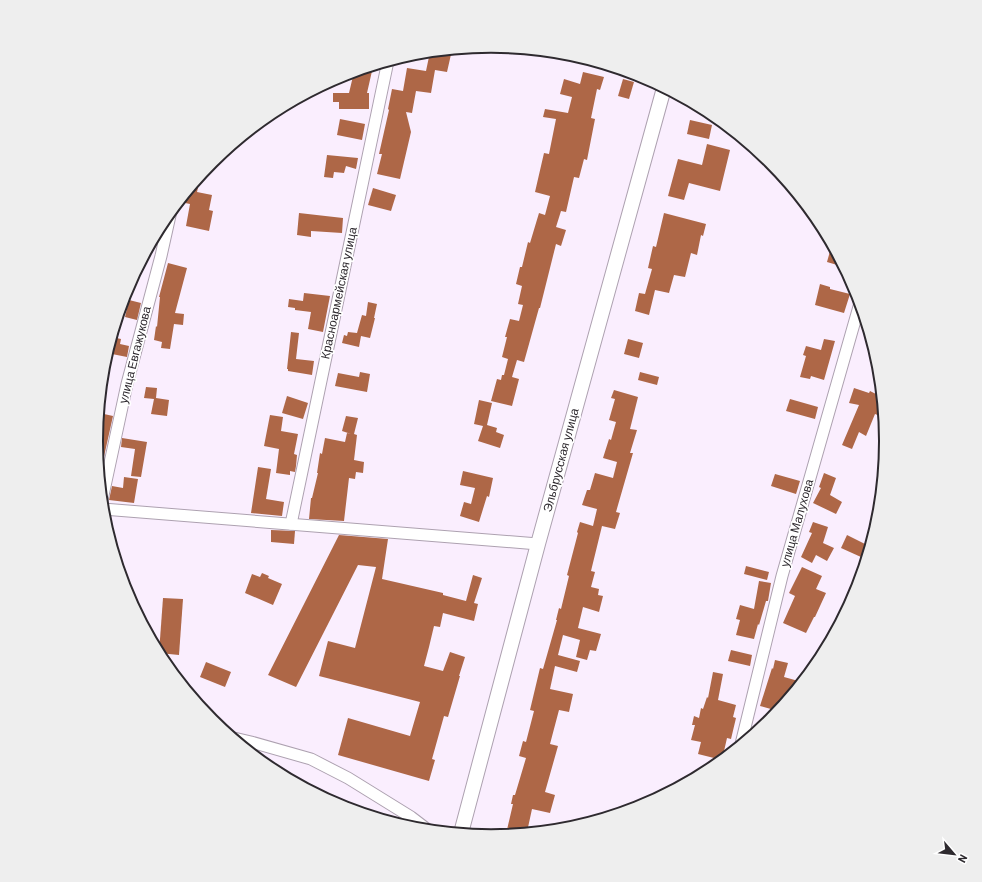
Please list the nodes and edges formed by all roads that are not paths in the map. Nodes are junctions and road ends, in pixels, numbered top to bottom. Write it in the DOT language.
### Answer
graph roads {
  1 [pos="387,67"];
  2 [pos="663,93"];
  3 [pos="168,225"];
  4 [pos="857,313"];
  5 [pos="105,484"];
  6 [pos="109,509"];
  7 [pos="291,524"];
  8 [pos="538,544"];
  9 [pos="743,736"];
  10 [pos="244,740"];
  11 [pos="418,823"];
  12 [pos="462,828"];
  1 -- 7 [label="street, Красноармейская улица"];
  2 -- 8 [label="street, Эльбрусская улица"];
  3 -- 5 [label="street, улица Евгажукова"];
  4 -- 9 [label="street, улица Малухова"];
  6 -- 7 [label="street"];
  7 -- 8 [label="street"];
  8 -- 12 [label="street, Эльбрусская улица"];
  10 -- 11 [label="street"];
}
